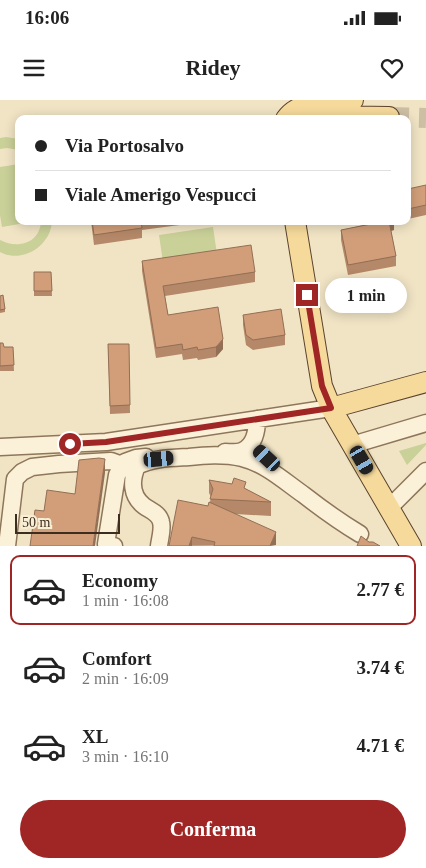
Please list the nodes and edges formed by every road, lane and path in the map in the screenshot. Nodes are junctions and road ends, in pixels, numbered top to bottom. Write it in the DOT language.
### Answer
graph roads {
  1 [pos="353,100"];
  2 [pos="288,115"];
  3 [pos="296,225"];
  4 [pos="426,382"];
  5 [pos="331,408"];
  6 [pos="257,419"];
  7 [pos="426,423"];
  8 [pos="254,442"];
  9 [pos="352,445"];
  10 [pos="0,446"];
  11 [pos="243,458"];
  12 [pos="122,465"];
  13 [pos="426,471"];
  14 [pos="389,508"];
  15 [pos="357,540"];
  16 [pos="7,546"];
  17 [pos="114,546"];
  18 [pos="159,546"];
  19 [pos="372,546"];
  20 [pos="411,546"];
  1 -- 2 [label="main road"];
  3 -- 5 [label="main road"];
  4 -- 5 [label="main road"];
  5 -- 6 [label="street"];
  5 -- 9 [label="main road"];
  6 -- 8 [label="street"];
  6 -- 10 [label="street"];
  7 -- 9 [label="street"];
  8 -- 11 [label="street"];
  8 -- 12 [label="street"];
  8 -- 15 [label="street"];
  9 -- 14 [label="main road"];
  11 -- 15 [label="street"];
  11 -- 18 [label="street"];
  12 -- 16 [label="street"];
  12 -- 17 [label="street"];
  13 -- 14 [label="street"];
  14 -- 20 [label="main road"];
  15 -- 19 [label="street"];
}
